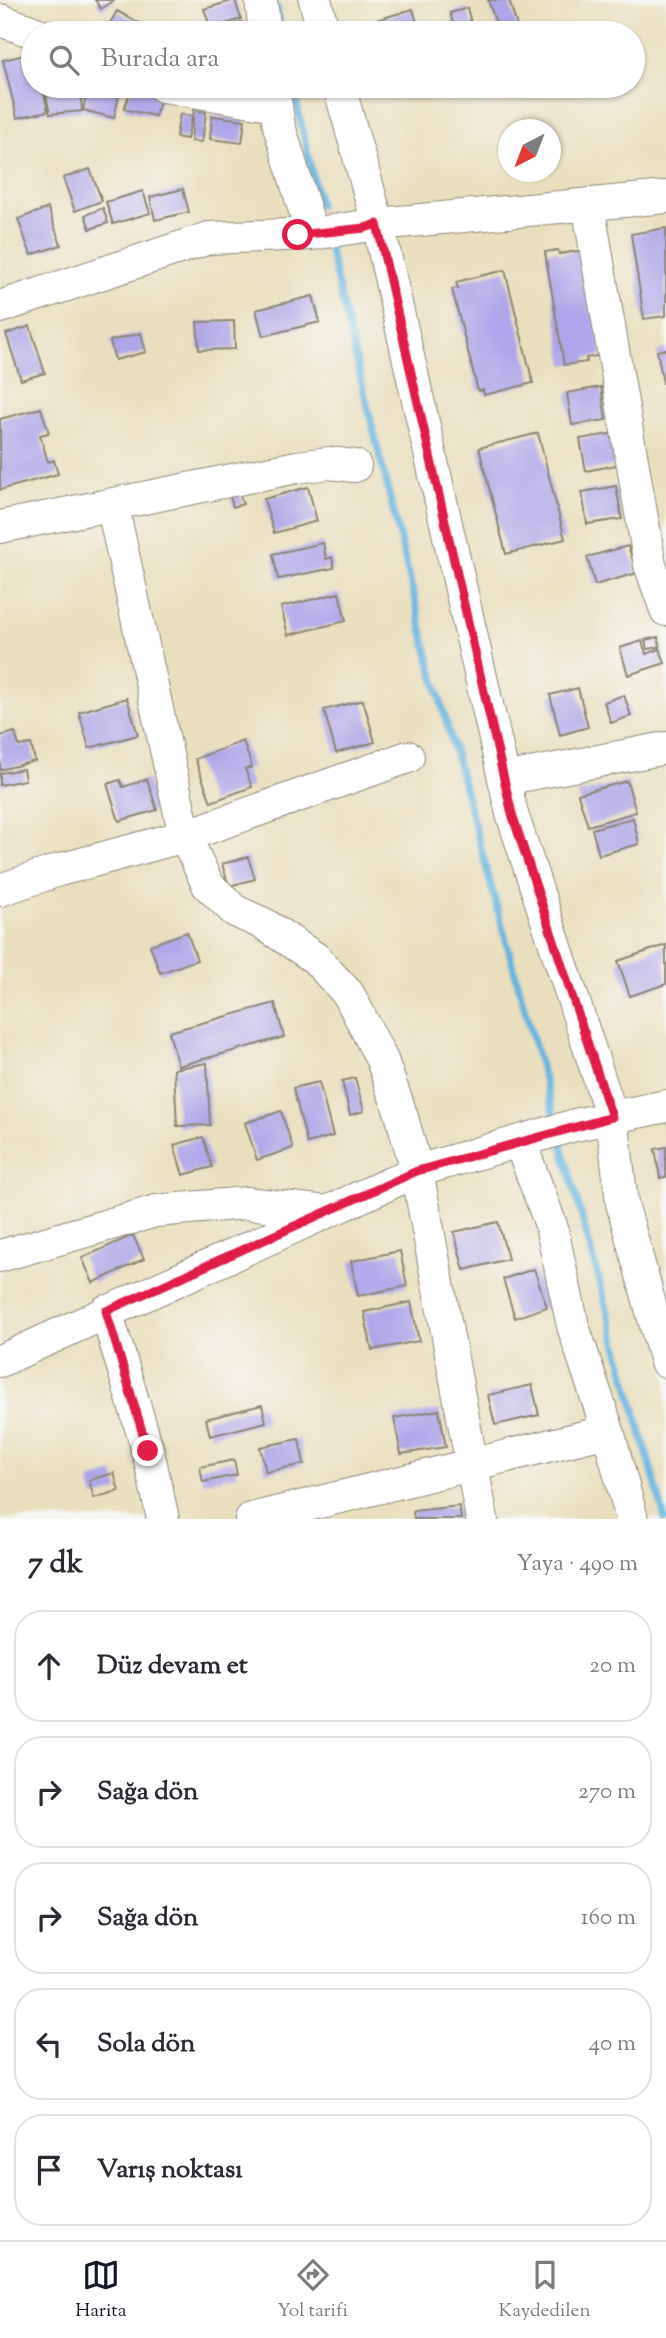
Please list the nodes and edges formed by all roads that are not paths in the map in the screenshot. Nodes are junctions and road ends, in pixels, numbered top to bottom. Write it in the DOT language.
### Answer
graph roads {
  1 [pos="261,0"];
  2 [pos="315,0"];
  3 [pos="0,20"];
  4 [pos="264,21"];
  5 [pos="321,21"];
  6 [pos="21,27"];
  7 [pos="276,98"];
  8 [pos="342,98"];
  9 [pos="666,197"];
  10 [pos="588,204"];
  11 [pos="371,226"];
  12 [pos="312,234"];
  13 [pos="0,307"];
  14 [pos="355,466"];
  15 [pos="112,504"];
  16 [pos="0,527"];
  17 [pos="666,610"];
  18 [pos="666,748"];
  19 [pos="408,757"];
  20 [pos="504,779"];
  21 [pos="185,836"];
  22 [pos="0,890"];
  23 [pos="666,1106"];
  24 [pos="612,1117"];
  25 [pos="531,1139"];
  26 [pos="417,1171"];
  27 [pos="327,1212"];
  28 [pos="0,1256"];
  29 [pos="106,1311"];
  30 [pos="0,1361"];
  31 [pos="666,1362"];
  32 [pos="608,1431"];
  33 [pos="471,1466"];
  34 [pos="163,1519"];
  35 [pos="251,1519"];
  36 [pos="482,1519"];
  37 [pos="632,1519"];
  1 -- 4 [label="street"];
  2 -- 5 [label="street"];
  3 -- 6 [label="street"];
  7 -- 12 [label="street"];
  8 -- 11 [label="street"];
  9 -- 10 [label="street"];
  10 -- 11 [label="street"];
  10 -- 17 [label="street"];
  11 -- 12 [label="street"];
  11 -- 20 [label="street"];
  12 -- 13 [label="street"];
  14 -- 15 [label="street"];
  15 -- 16 [label="street"];
  15 -- 21 [label="street"];
  18 -- 20 [label="street"];
  19 -- 21 [label="street"];
  20 -- 24 [label="street"];
  21 -- 22 [label="street"];
  21 -- 26 [label="street"];
  23 -- 24 [label="street"];
  24 -- 25 [label="street"];
  24 -- 31 [label="street"];
  25 -- 26 [label="street"];
  25 -- 32 [label="street"];
  26 -- 27 [label="street"];
  26 -- 33 [label="street"];
  27 -- 28 [label="street"];
  27 -- 29 [label="street"];
  29 -- 30 [label="street"];
  29 -- 34 [label="street"];
  32 -- 33 [label="street"];
  32 -- 37 [label="street"];
  33 -- 35 [label="street"];
  33 -- 36 [label="street"];
}
